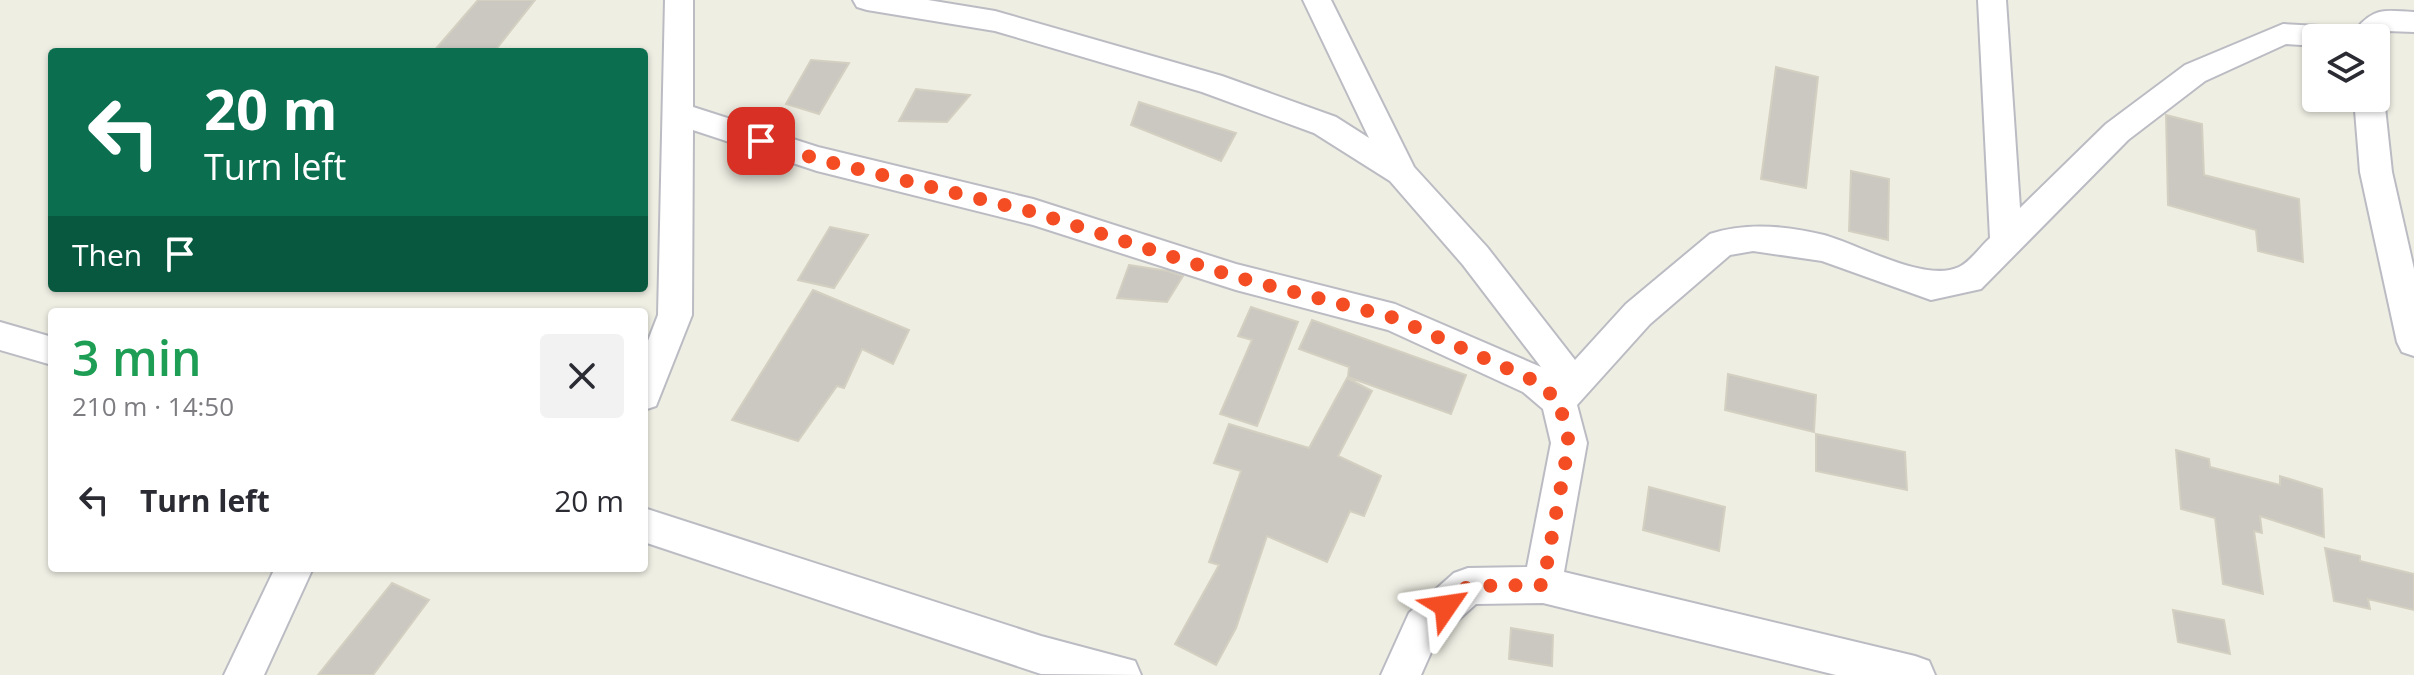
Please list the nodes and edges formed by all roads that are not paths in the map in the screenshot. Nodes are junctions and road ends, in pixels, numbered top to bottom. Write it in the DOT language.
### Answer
graph roads {
  1 [pos="679,0"];
  2 [pos="867,0"];
  3 [pos="1317,0"];
  4 [pos="1992,0"];
  5 [pos="2414,22"];
  6 [pos="2377,24"];
  7 [pos="2302,35"];
  8 [pos="2370,112"];
  9 [pos="677,113"];
  10 [pos="1401,173"];
  11 [pos="2006,241"];
  12 [pos="0,336"];
  13 [pos="2414,342"];
  14 [pos="48,350"];
  15 [pos="648,385"];
  16 [pos="1566,393"];
  17 [pos="648,526"];
  18 [pos="292,572"];
  19 [pos="1543,585"];
  20 [pos="1036,665"];
  21 [pos="244,675"];
  22 [pos="1121,675"];
  23 [pos="1401,675"];
  24 [pos="1915,675"];
  1 -- 9 [label="street"];
  2 -- 10 [label="street"];
  3 -- 10 [label="street"];
  4 -- 11 [label="street"];
  5 -- 6 [label="street"];
  7 -- 11 [label="street"];
  8 -- 13 [label="street"];
  9 -- 15 [label="street"];
  9 -- 16 [label="street"];
  10 -- 16 [label="street"];
  11 -- 16 [label="street"];
  12 -- 14 [label="street"];
  16 -- 19 [label="street"];
  17 -- 20 [label="street"];
  18 -- 21 [label="street"];
  19 -- 23 [label="street"];
  19 -- 24 [label="street"];
  20 -- 22 [label="street"];
}
